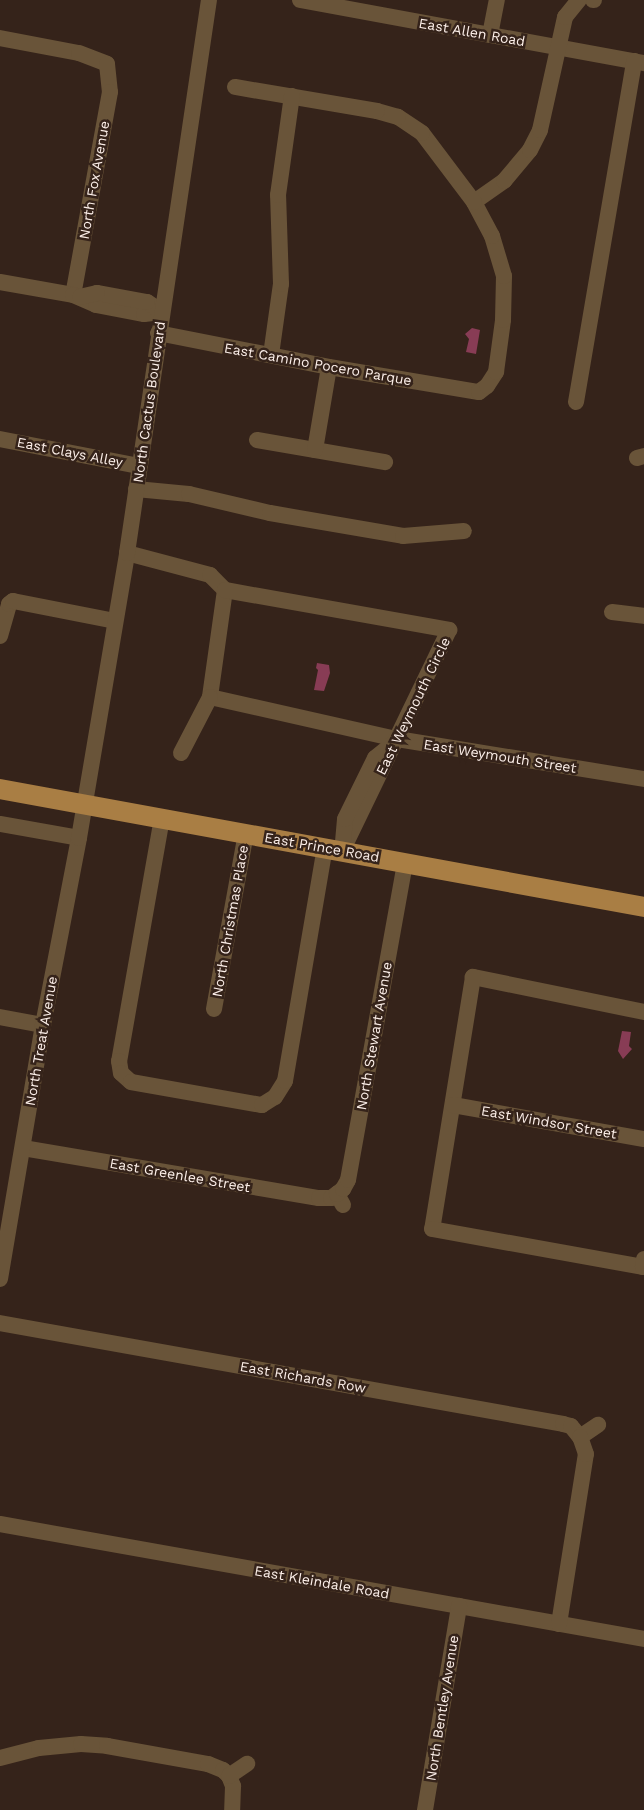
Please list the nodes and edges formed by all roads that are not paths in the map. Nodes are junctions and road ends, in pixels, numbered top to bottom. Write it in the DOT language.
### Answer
graph roads {
  1 [pos="209,0"];
  2 [pos="300,0"];
  3 [pos="497,0"];
  4 [pos="579,0"];
  5 [pos="490,35"];
  6 [pos="0,38"];
  7 [pos="558,48"];
  8 [pos="639,62"];
  9 [pos="235,87"];
  10 [pos="292,96"];
  11 [pos="474,202"];
  12 [pos="0,282"];
  13 [pos="76,296"];
  14 [pos="162,312"];
  15 [pos="158,333"];
  16 [pos="272,356"];
  17 [pos="329,367"];
  18 [pos="576,402"];
  19 [pos="0,439"];
  20 [pos="257,440"];
  21 [pos="315,450"];
  22 [pos="385,462"];
  23 [pos="140,466"];
  24 [pos="136,489"];
  25 [pos="464,531"];
  26 [pos="127,553"];
  27 [pos="225,590"];
  28 [pos="612,612"];
  29 [pos="644,616"];
  30 [pos="115,621"];
  31 [pos="0,636"];
  32 [pos="210,697"];
  33 [pos="397,739"];
  34 [pos="181,753"];
  35 [pos="644,779"];
  36 [pos="0,789"];
  37 [pos="84,803"];
  38 [pos="162,818"];
  39 [pos="0,824"];
  40 [pos="246,833"];
  41 [pos="79,838"];
  42 [pos="333,849"];
  43 [pos="405,862"];
  44 [pos="644,906"];
  45 [pos="214,1009"];
  46 [pos="644,1012"];
  47 [pos="0,1017"];
  48 [pos="43,1025"];
  49 [pos="453,1105"];
  50 [pos="644,1139"];
  51 [pos="23,1148"];
  52 [pos="340,1200"];
  53 [pos="643,1263"];
  54 [pos="0,1279"];
  55 [pos="0,1323"];
  56 [pos="598,1425"];
  57 [pos="580,1437"];
  58 [pos="0,1524"];
  59 [pos="458,1606"];
  60 [pos="559,1624"];
  61 [pos="644,1639"];
  62 [pos="0,1758"];
  63 [pos="247,1764"];
  64 [pos="229,1776"];
  65 [pos="232,1810"];
  66 [pos="425,1810"];
  1 -- 14 [label="street, North Cactus Boulevard"];
  2 -- 5 [label="street, East Allen Road"];
  3 -- 5 [label="street"];
  4 -- 7 [label="street"];
  5 -- 7 [label="street, East Allen Road"];
  6 -- 13 [label="street, North Fox Avenue"];
  7 -- 8 [label="street, East Allen Road"];
  7 -- 11 [label="street"];
  8 -- 18 [label="street"];
  9 -- 10 [label="street"];
  10 -- 11 [label="street"];
  10 -- 16 [label="street"];
  11 -- 17 [label="street, East Camino Pocero Parque"];
  12 -- 13 [label="street"];
  13 -- 14 [label="street"];
  14 -- 15 [label="street, North Cactus Boulevard"];
  15 -- 16 [label="street, East Camino Pocero Parque"];
  15 -- 23 [label="street, North Cactus Boulevard"];
  16 -- 17 [label="street, East Camino Pocero Parque"];
  17 -- 21 [label="street"];
  19 -- 23 [label="street, East Clays Alley"];
  20 -- 21 [label="street"];
  21 -- 22 [label="street"];
  23 -- 24 [label="street, North Cactus Boulevard"];
  24 -- 25 [label="street"];
  24 -- 26 [label="street, North Cactus Boulevard"];
  26 -- 27 [label="street"];
  26 -- 30 [label="street, North Cactus Boulevard"];
  27 -- 32 [label="street"];
  27 -- 33 [label="street, East Weymouth Circle"];
  28 -- 29 [label="street"];
  30 -- 31 [label="street"];
  30 -- 37 [label="street, North Cactus Boulevard"];
  32 -- 33 [label="street, East Weymouth Street"];
  32 -- 34 [label="street"];
  33 -- 35 [label="street, East Weymouth Street"];
  33 -- 42 [label="street"];
  36 -- 37 [label="main road, East Prince Road"];
  37 -- 38 [label="main road, East Prince Road"];
  37 -- 41 [label="street, North Treat Avenue"];
  38 -- 40 [label="main road, East Prince Road"];
  38 -- 42 [label="street"];
  39 -- 41 [label="street"];
  40 -- 42 [label="main road, East Prince Road"];
  40 -- 45 [label="street, North Christmas Place"];
  41 -- 48 [label="street, North Treat Avenue"];
  42 -- 43 [label="main road, East Prince Road"];
  43 -- 44 [label="main road, East Prince Road"];
  43 -- 52 [label="street, North Stewart Avenue"];
  46 -- 49 [label="street"];
  47 -- 48 [label="street"];
  48 -- 51 [label="street, North Treat Avenue"];
  49 -- 50 [label="street, East Windsor Street"];
  49 -- 53 [label="street"];
  51 -- 52 [label="street, East Greenlee Street"];
  51 -- 54 [label="street, North Treat Avenue"];
  55 -- 57 [label="street, East Richards Row"];
  56 -- 57 [label="street"];
  57 -- 60 [label="street"];
  58 -- 59 [label="street, East Kleindale Road"];
  59 -- 60 [label="street, East Kleindale Road"];
  59 -- 66 [label="street, North Bentley Avenue"];
  60 -- 61 [label="street, East Kleindale Road"];
  62 -- 64 [label="street"];
  63 -- 64 [label="street"];
  64 -- 65 [label="street"];
}
